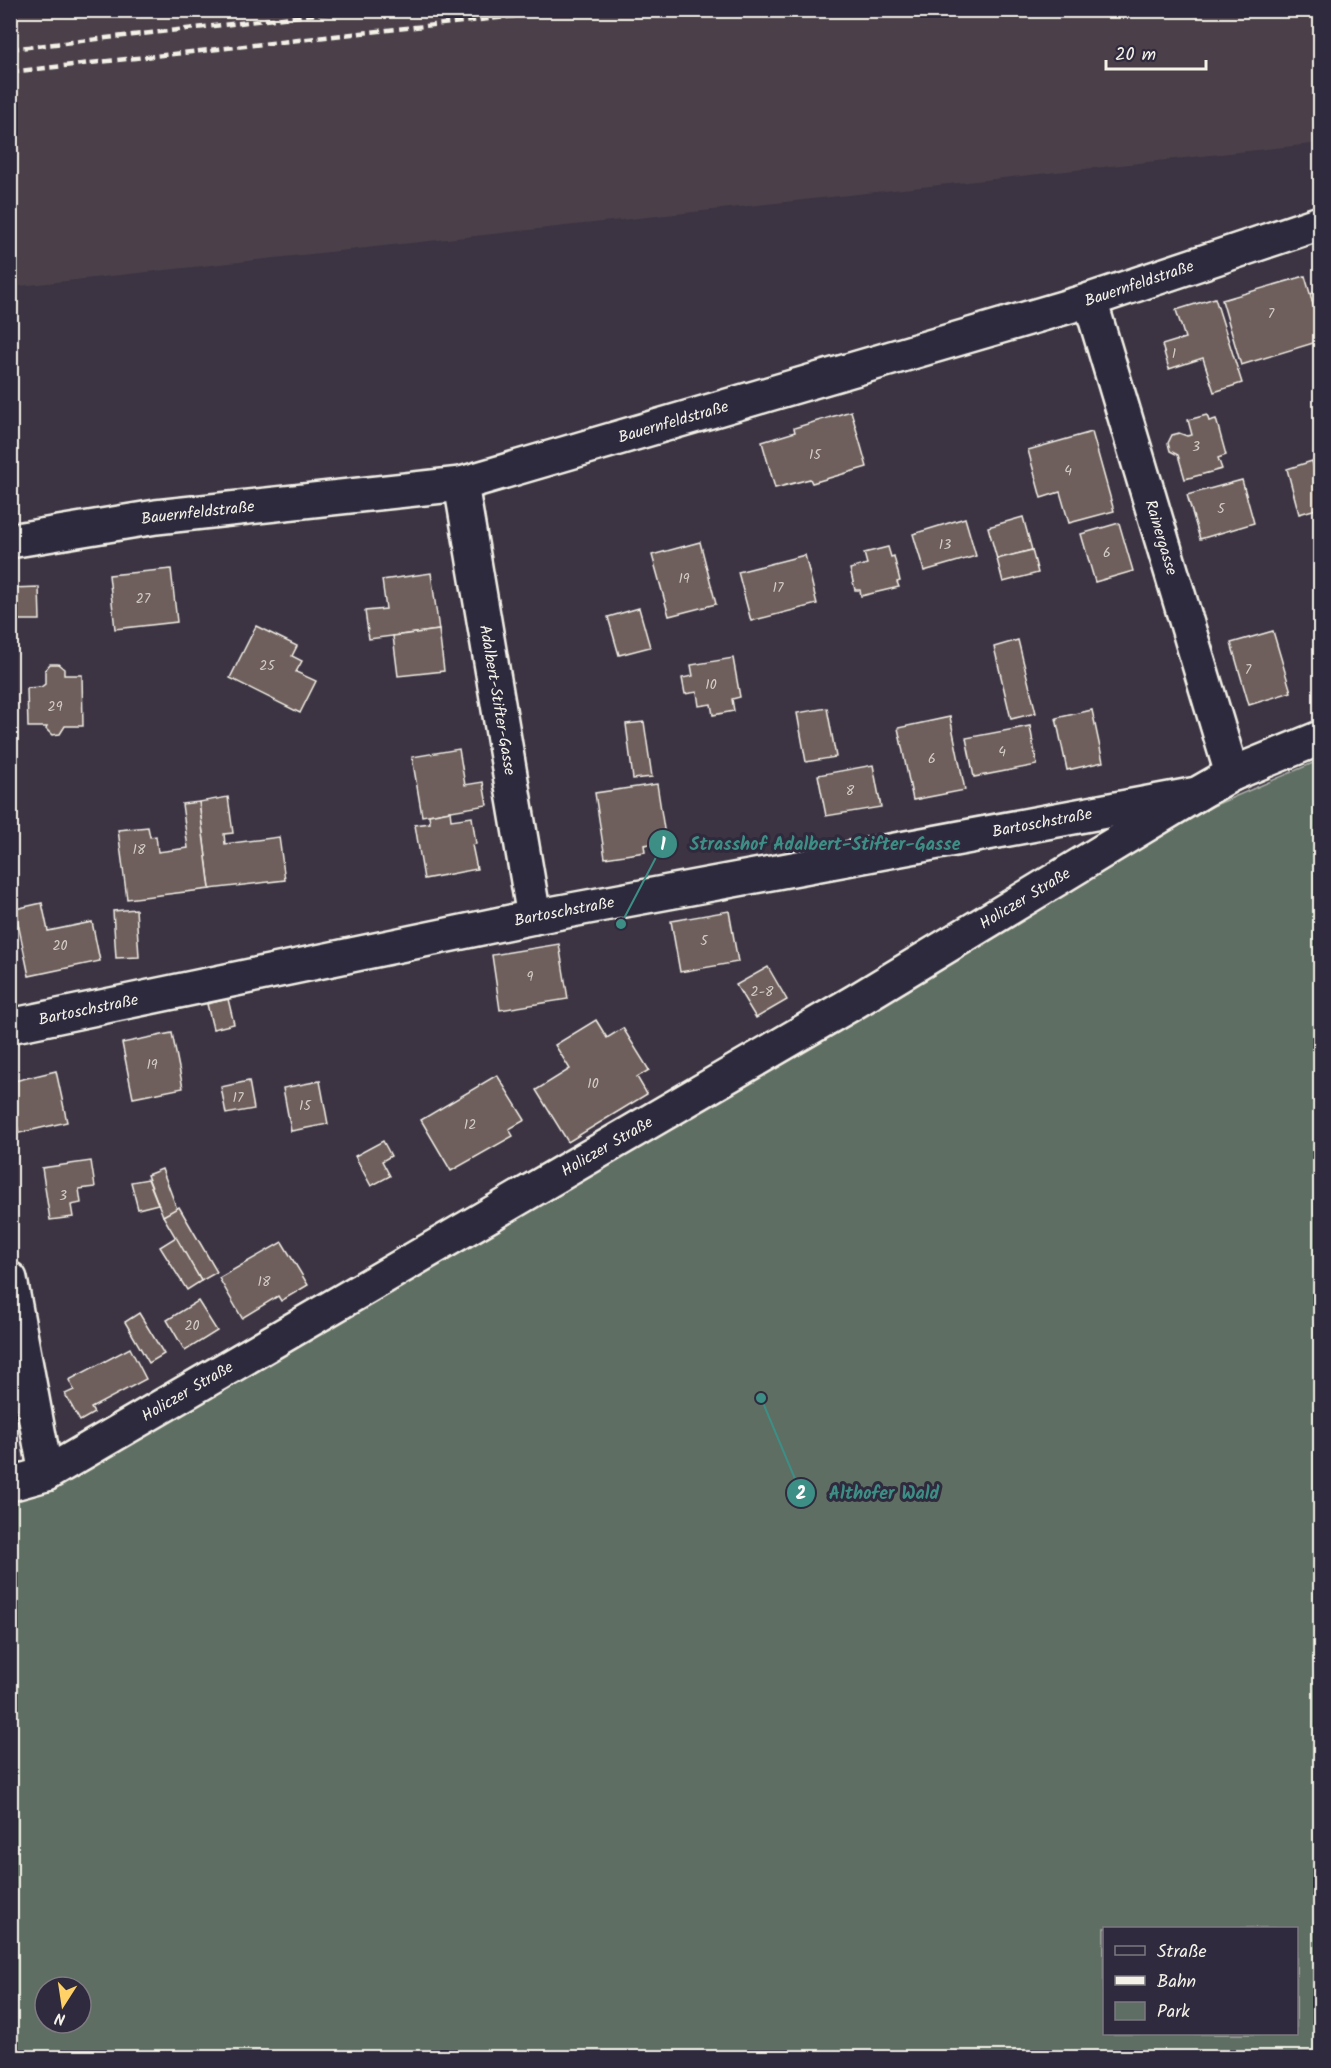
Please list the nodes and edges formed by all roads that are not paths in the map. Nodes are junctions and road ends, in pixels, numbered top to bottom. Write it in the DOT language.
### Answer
graph roads {
  1 [pos="1320,223"];
  2 [pos="1090,300"];
  3 [pos="461,484"];
  4 [pos="10,541"];
  5 [pos="1320,738"];
  6 [pos="1232,774"];
  7 [pos="1197,794"];
  8 [pos="534,917"];
  9 [pos="10,1026"];
  10 [pos="10,1279"];
  11 [pos="46,1474"];
  12 [pos="10,1484"];
  1 -- 2 [label="street, Bauernfeldstraße"];
  2 -- 3 [label="street, Bauernfeldstraße"];
  2 -- 6 [label="street, Rainergasse"];
  3 -- 4 [label="street, Bauernfeldstraße"];
  3 -- 8 [label="street, Adalbert-Stifter-Gasse"];
  5 -- 6 [label="street, Bartoschstraße"];
  6 -- 7 [label="street, Bartoschstraße"];
  7 -- 8 [label="street, Bartoschstraße"];
  7 -- 11 [label="street, Holiczer Straße"];
  8 -- 9 [label="street, Bartoschstraße"];
  10 -- 11 [label="street"];
  11 -- 12 [label="street, Holiczer Straße"];
}
